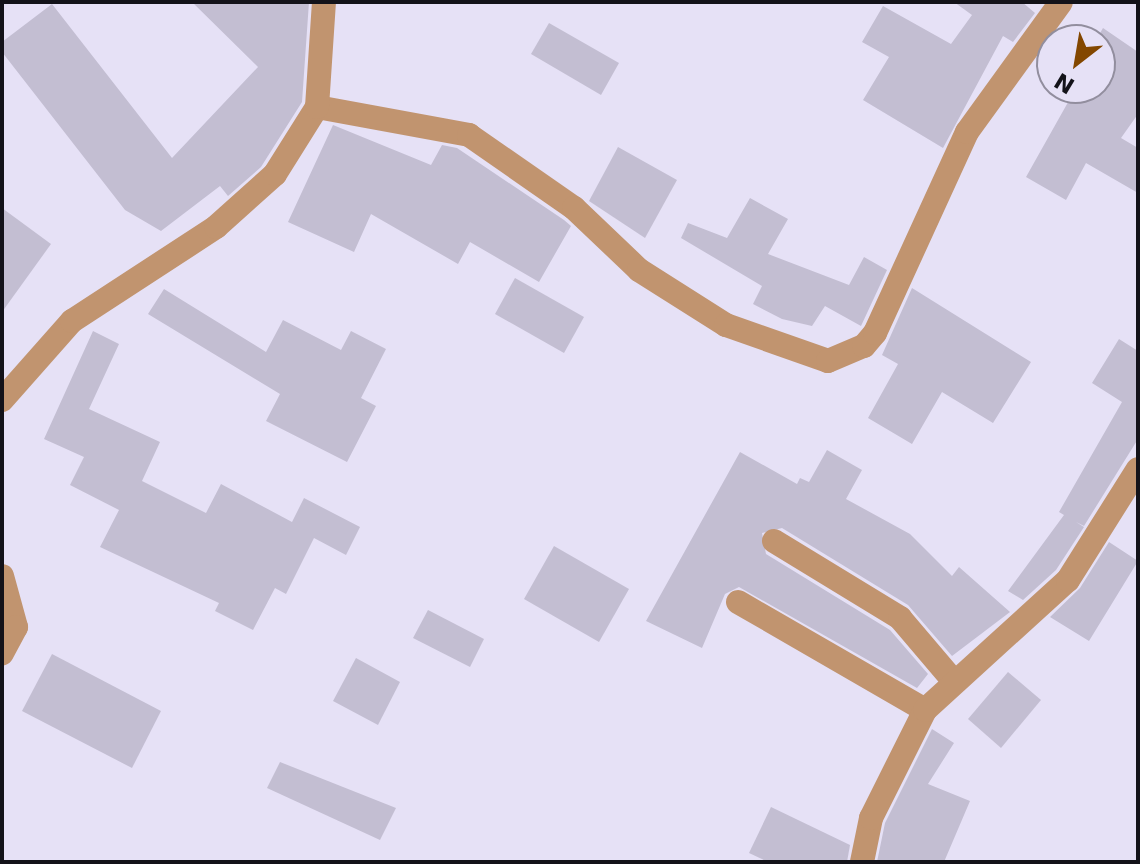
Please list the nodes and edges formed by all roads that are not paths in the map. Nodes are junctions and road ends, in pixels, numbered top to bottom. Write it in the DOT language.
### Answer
graph roads {
  1 [pos="324,2"];
  2 [pos="1061,2"];
  3 [pos="317,107"];
  4 [pos="2,400"];
  5 [pos="1138,469"];
  6 [pos="774,541"];
  7 [pos="2,576"];
  8 [pos="738,602"];
  9 [pos="2,653"];
  10 [pos="952,679"];
  11 [pos="925,710"];
  12 [pos="862,862"];
  1 -- 3 [label="street"];
  2 -- 3 [label="street"];
  3 -- 4 [label="street"];
  5 -- 10 [label="street"];
  6 -- 10 [label="street"];
  7 -- 9 [label="street"];
  8 -- 11 [label="street"];
  10 -- 11 [label="street"];
  11 -- 12 [label="street"];
}
